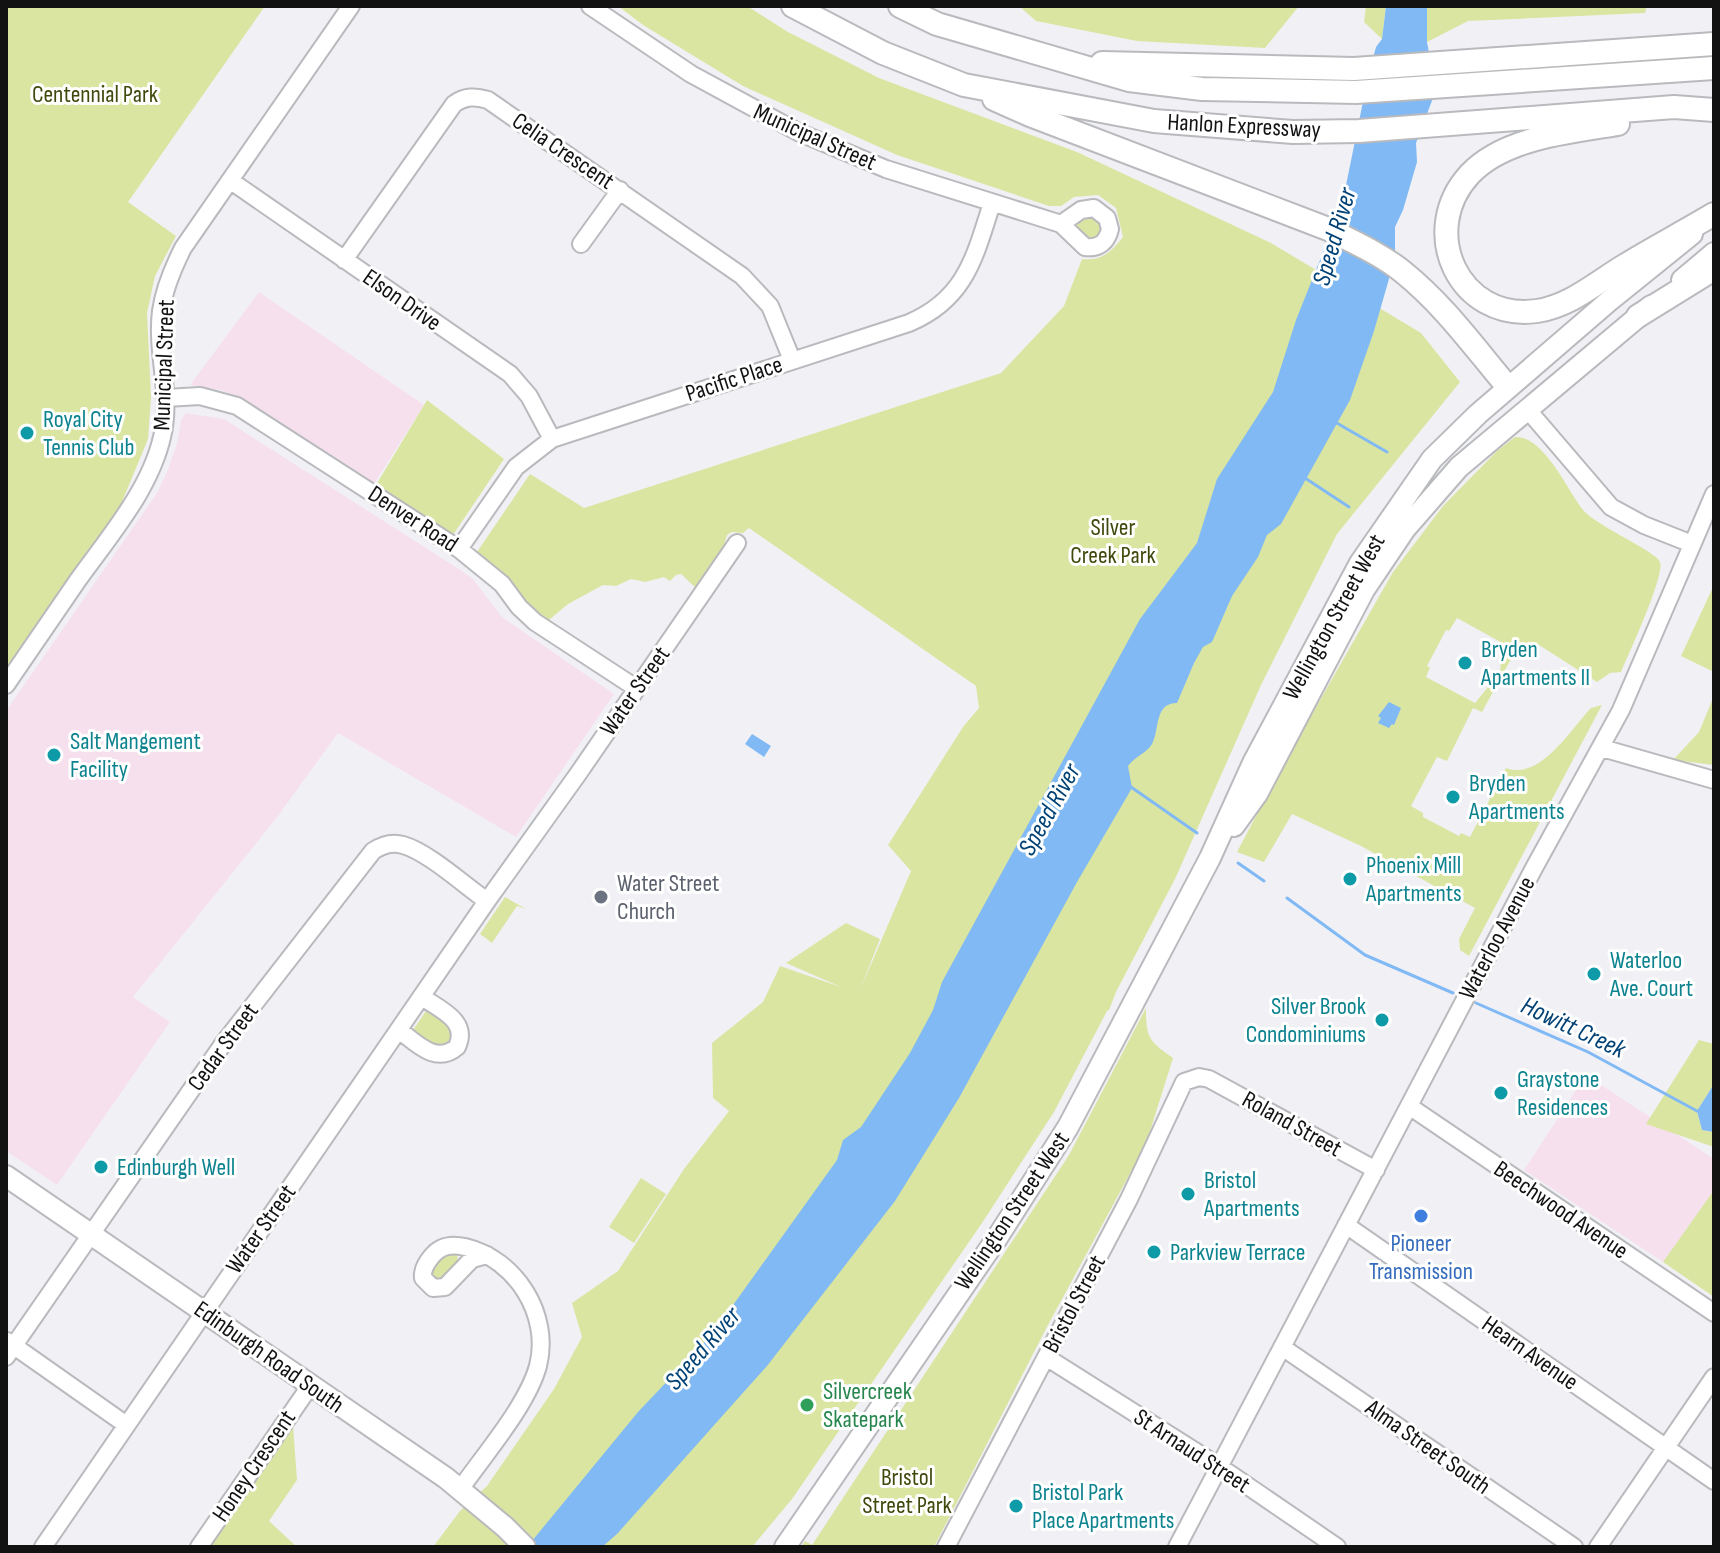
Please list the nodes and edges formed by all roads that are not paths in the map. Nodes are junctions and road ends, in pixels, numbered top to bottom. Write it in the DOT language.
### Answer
graph roads {
  1 [pos="351,6"];
  2 [pos="590,6"];
  3 [pos="793,6"];
  4 [pos="900,6"];
  5 [pos="1714,44"];
  6 [pos="1069,61"];
  7 [pos="1714,68"];
  8 [pos="964,85"];
  9 [pos="1714,110"];
  10 [pos="231,181"];
  11 [pos="620,190"];
  12 [pos="992,203"];
  13 [pos="1714,216"];
  14 [pos="1061,224"];
  15 [pos="581,244"];
  16 [pos="1714,253"];
  17 [pos="344,260"];
  18 [pos="1714,269"];
  19 [pos="1638,316"];
  20 [pos="792,360"];
  21 [pos="1507,386"];
  22 [pos="166,398"];
  23 [pos="1527,409"];
  24 [pos="552,439"];
  25 [pos="1714,494"];
  26 [pos="737,543"];
  27 [pos="1692,544"];
  28 [pos="459,549"];
  29 [pos="6,685"];
  30 [pos="636,688"];
  31 [pos="1602,748"];
  32 [pos="1714,780"];
  33 [pos="1210,858"];
  34 [pos="487,901"];
  35 [pos="422,997"];
  36 [pos="399,1030"];
  37 [pos="1209,1079"];
  38 [pos="1409,1106"];
  39 [pos="1376,1170"];
  40 [pos="6,1176"];
  41 [pos="1346,1225"];
  42 [pos="91,1235"];
  43 [pos="487,1255"];
  44 [pos="204,1312"];
  45 [pos="1714,1313"];
  46 [pos="9,1347"];
  47 [pos="1282,1347"];
  48 [pos="1046,1357"];
  49 [pos="1714,1377"];
  50 [pos="310,1386"];
  51 [pos="125,1424"];
  52 [pos="1666,1448"];
  53 [pos="1220,1467"];
  54 [pos="1714,1481"];
  55 [pos="459,1491"];
  56 [pos="43,1547"];
  57 [pos="199,1547"];
  58 [pos="525,1547"];
  59 [pos="785,1547"];
  60 [pos="946,1547"];
  61 [pos="1177,1547"];
  62 [pos="1337,1547"];
  63 [pos="1574,1547"];
  64 [pos="1598,1547"];
  1 -- 10 [label="street, Municipal Street"];
  2 -- 12 [label="street, Municipal Street"];
  3 -- 8 [label="highway, Hanlon Expressway"];
  4 -- 6 [label="highway, Hanlon Expressway"];
  5 -- 6 [label="highway"];
  6 -- 7 [label="highway, Hanlon Expressway"];
  8 -- 9 [label="highway, Hanlon Expressway"];
  8 -- 21 [label="highway"];
  9 -- 13 [label="highway"];
  10 -- 17 [label="street, Elson Drive"];
  10 -- 22 [label="street, Municipal Street"];
  11 -- 15 [label="street"];
  11 -- 17 [label="street, Celia Crescent"];
  11 -- 20 [label="street, Celia Crescent"];
  12 -- 14 [label="street, Municipal Street"];
  12 -- 20 [label="street, Pacific Place"];
  13 -- 21 [label="main road, Wellington Street West"];
  16 -- 19 [label="main road, Wellington Street West"];
  17 -- 24 [label="street, Elson Drive"];
  18 -- 19 [label="highway"];
  19 -- 23 [label="main road, Wellington Street West"];
  20 -- 24 [label="street, Pacific Place"];
  21 -- 23 [label="main road"];
  21 -- 33 [label="main road, Wellington Street West"];
  22 -- 28 [label="street, Denver Road"];
  22 -- 29 [label="street, Municipal Street"];
  23 -- 27 [label="street"];
  23 -- 33 [label="main road, Wellington Street West"];
  24 -- 28 [label="street, Pacific Place"];
  25 -- 27 [label="street, Waterloo Avenue"];
  26 -- 30 [label="street, Water Street"];
  27 -- 31 [label="street, Waterloo Avenue"];
  28 -- 30 [label="street, Denver Road"];
  30 -- 34 [label="street, Water Street"];
  31 -- 32 [label="street"];
  31 -- 38 [label="street, Waterloo Avenue"];
  33 -- 59 [label="main road, Wellington Street West"];
  34 -- 35 [label="street, Water Street"];
  34 -- 42 [label="street, Cedar Street"];
  35 -- 36 [label="street, Water Street"];
  35 -- 36 [label="street"];
  36 -- 44 [label="street, Water Street"];
  37 -- 39 [label="street, Roland Street"];
  37 -- 48 [label="street, Bristol Street"];
  38 -- 39 [label="street, Waterloo Avenue"];
  38 -- 45 [label="street, Beechwood Avenue"];
  39 -- 41 [label="street, Waterloo Avenue"];
  40 -- 42 [label="main road, Edinburgh Road South"];
  41 -- 47 [label="street, Waterloo Avenue"];
  41 -- 52 [label="street, Hearn Avenue"];
  42 -- 44 [label="main road, Edinburgh Road South"];
  42 -- 46 [label="street, Cedar Street"];
  43 -- 55 [label="street"];
  44 -- 50 [label="main road, Edinburgh Road South"];
  44 -- 51 [label="street, Water Street"];
  46 -- 51 [label="street"];
  47 -- 53 [label="street, Waterloo Avenue"];
  47 -- 63 [label="street, Alma Street South"];
  48 -- 53 [label="street, St Arnaud Street"];
  48 -- 60 [label="street, Bristol Street"];
  49 -- 52 [label="street"];
  50 -- 55 [label="main road, Edinburgh Road South"];
  50 -- 57 [label="street, Honey Crescent"];
  51 -- 56 [label="street, Water Street"];
  52 -- 54 [label="street, Hearn Avenue"];
  52 -- 64 [label="street"];
  53 -- 61 [label="street, Waterloo Avenue"];
  53 -- 62 [label="street, St Arnaud Street"];
  55 -- 58 [label="main road, Edinburgh Road South"];
}
